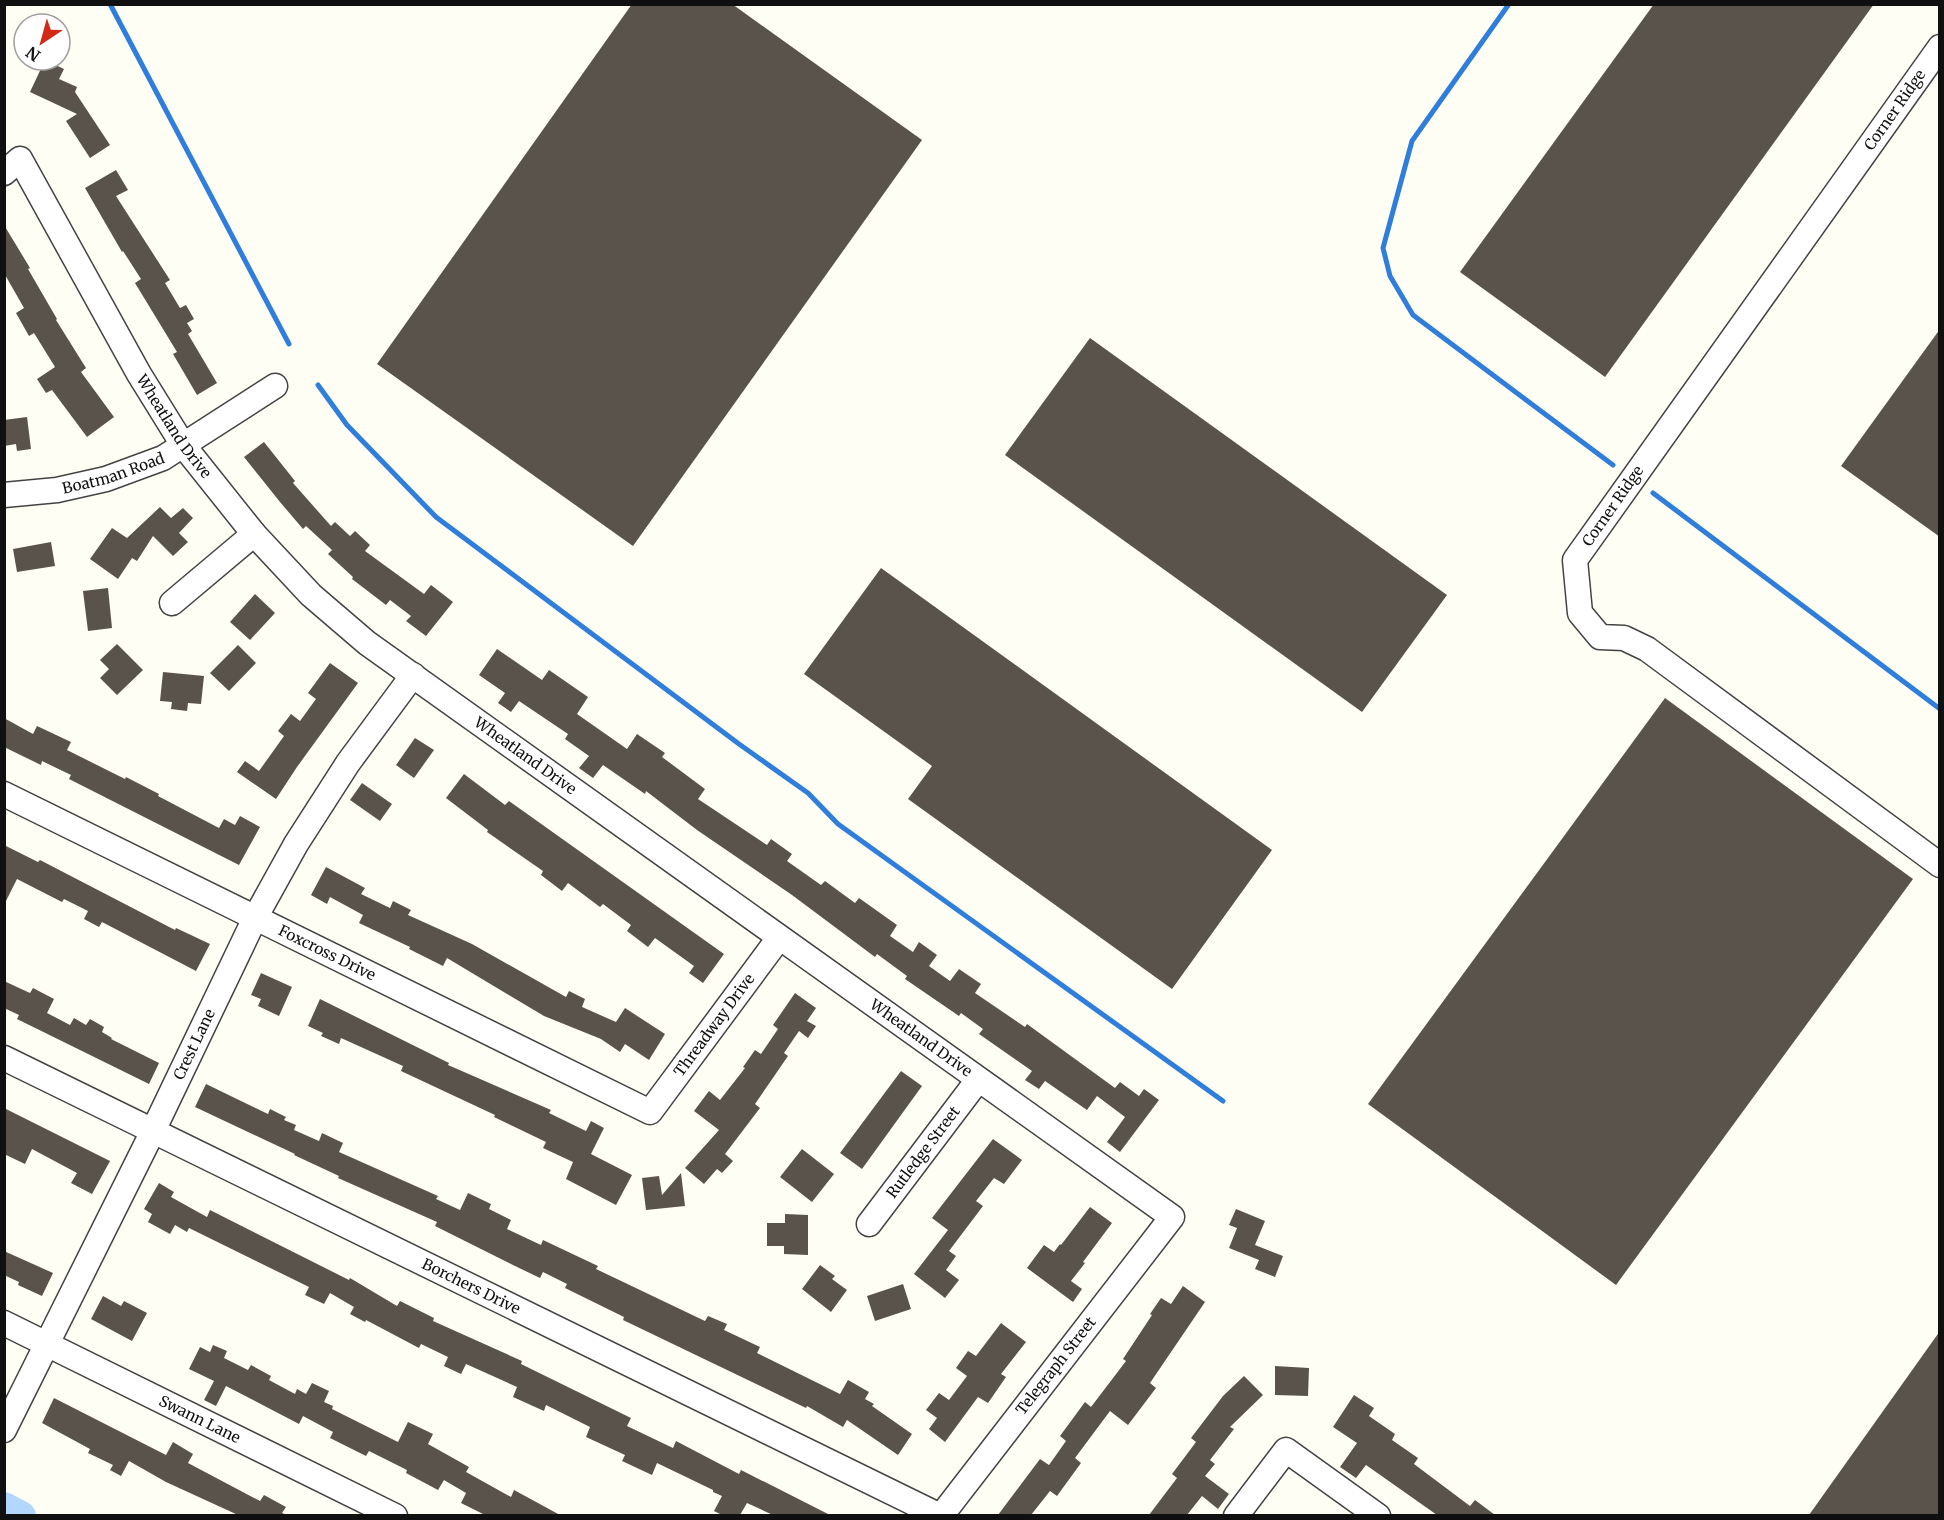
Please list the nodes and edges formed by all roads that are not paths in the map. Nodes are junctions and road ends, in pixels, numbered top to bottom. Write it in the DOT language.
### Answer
graph roads {
  1 [pos="1940,47"];
  2 [pos="12,166"];
  3 [pos="275,386"];
  4 [pos="183,445"];
  5 [pos="4,495"];
  6 [pos="254,534"];
  7 [pos="172,603"];
  8 [pos="413,675"];
  9 [pos="4,794"];
  10 [pos="1940,865"];
  11 [pos="255,918"];
  12 [pos="779,939"];
  13 [pos="4,1058"];
  14 [pos="978,1080"];
  15 [pos="650,1112"];
  16 [pos="153,1131"];
  17 [pos="1172,1217"];
  18 [pos="869,1224"];
  19 [pos="4,1323"];
  20 [pos="46,1344"];
  21 [pos="4,1430"];
  22 [pos="395,1515"];
  23 [pos="941,1515"];
  24 [pos="1236,1515"];
  25 [pos="1378,1515"];
  1 -- 10 [label="street, Corner Ridge"];
  2 -- 4 [label="street, Wheatland Drive"];
  3 -- 4 [label="street, Boatman Road"];
  4 -- 5 [label="street, Boatman Road"];
  4 -- 6 [label="street, Wheatland Drive"];
  6 -- 7 [label="street"];
  6 -- 8 [label="street, Wheatland Drive"];
  8 -- 11 [label="street, Crest Lane"];
  8 -- 12 [label="street, Wheatland Drive"];
  9 -- 11 [label="street, Foxcross Drive"];
  11 -- 15 [label="street, Foxcross Drive"];
  11 -- 16 [label="street, Crest Lane"];
  12 -- 14 [label="street, Wheatland Drive"];
  12 -- 15 [label="street, Threadway Drive"];
  13 -- 16 [label="street, Borchers Drive"];
  14 -- 17 [label="street, Wheatland Drive"];
  14 -- 18 [label="street, Rutledge Street"];
  16 -- 20 [label="street, Crest Lane"];
  16 -- 23 [label="street, Borchers Drive"];
  17 -- 23 [label="street, Telegraph Street"];
  19 -- 20 [label="street, Swann Lane"];
  20 -- 21 [label="street, Crest Lane"];
  20 -- 22 [label="street, Swann Lane"];
  24 -- 25 [label="street"];
}
